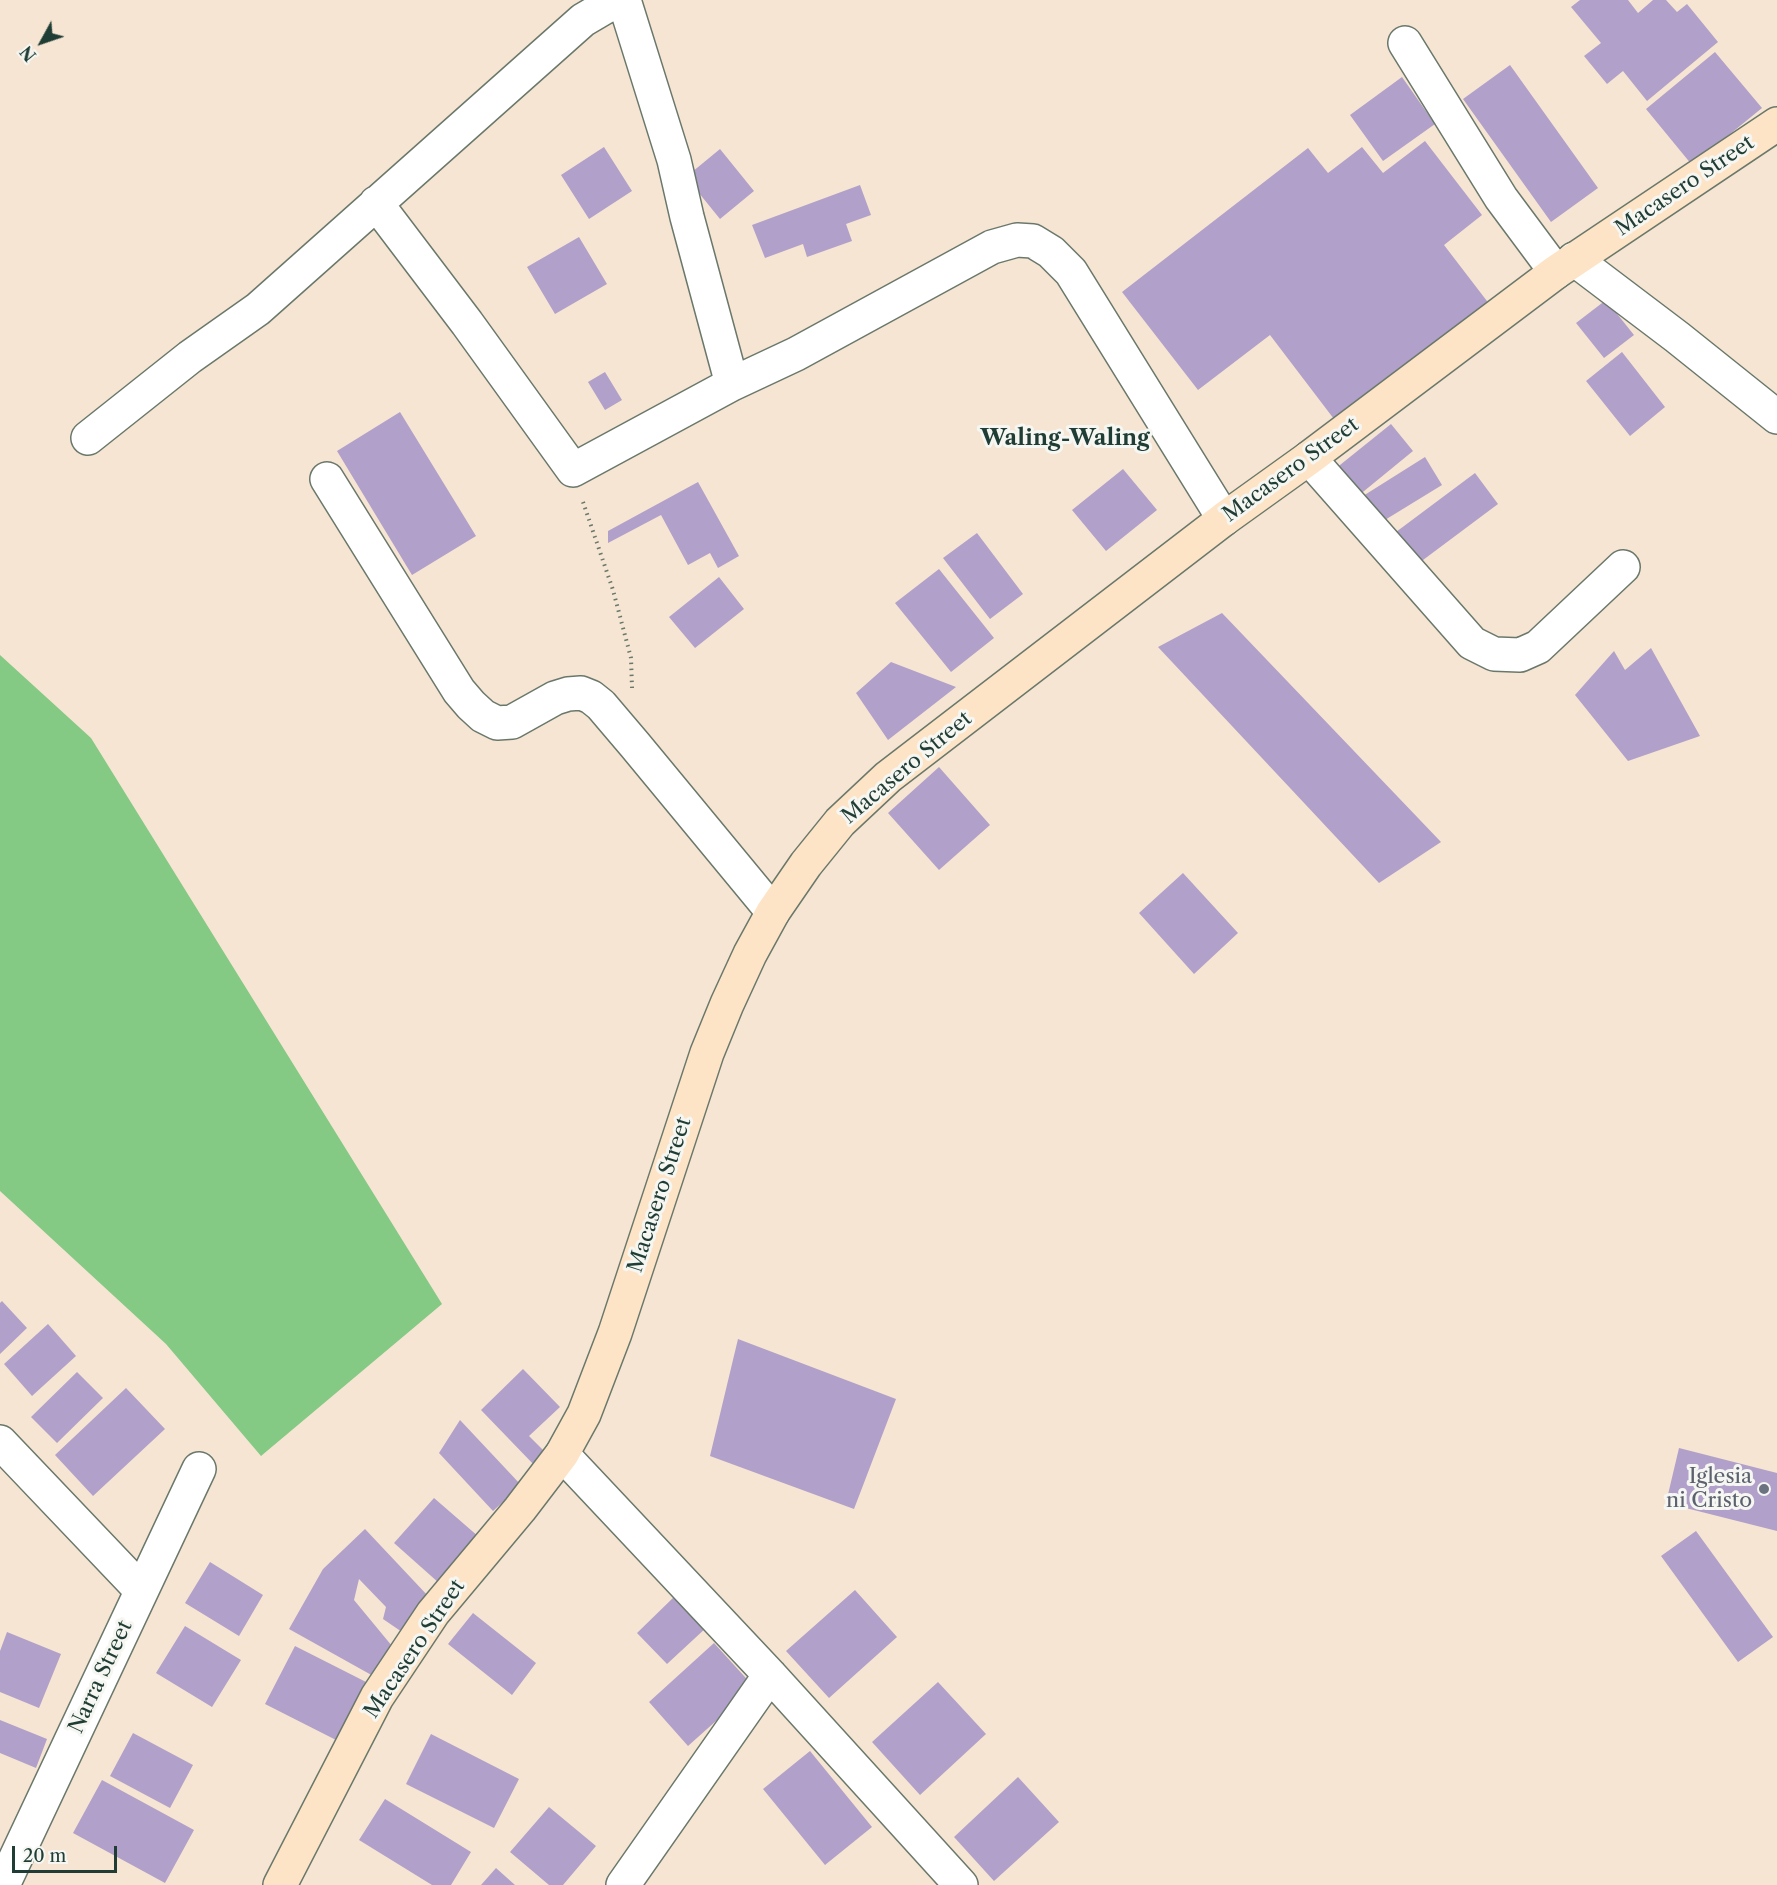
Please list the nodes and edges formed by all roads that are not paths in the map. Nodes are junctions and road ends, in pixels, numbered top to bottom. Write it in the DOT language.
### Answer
graph roads {
  1 [pos="617,0"];
  2 [pos="624,0"];
  3 [pos="1405,43"];
  4 [pos="1777,124"];
  5 [pos="376,203"];
  6 [pos="1565,266"];
  7 [pos="732,384"];
  8 [pos="1777,417"];
  9 [pos="88,438"];
  10 [pos="1309,458"];
  11 [pos="327,479"];
  12 [pos="1224,519"];
  13 [pos="1623,567"];
  14 [pos="773,912"];
  15 [pos="0,1442"];
  16 [pos="562,1454"];
  17 [pos="199,1468"];
  18 [pos="141,1590"];
  19 [pos="770,1675"];
  20 [pos="3,1885"];
  21 [pos="280,1885"];
  22 [pos="623,1885"];
  23 [pos="961,1885"];
  1 -- 5 [label="street"];
  2 -- 7 [label="street"];
  3 -- 6 [label="street"];
  4 -- 6 [label="street, Macasero Street"];
  5 -- 7 [label="street"];
  5 -- 9 [label="street"];
  6 -- 8 [label="street"];
  6 -- 10 [label="street, Macasero Street"];
  7 -- 12 [label="street"];
  10 -- 12 [label="street, Macasero Street"];
  10 -- 13 [label="street"];
  11 -- 14 [label="street"];
  12 -- 14 [label="street, Macasero Street"];
  14 -- 16 [label="street, Macasero Street"];
  15 -- 18 [label="street"];
  16 -- 19 [label="street"];
  16 -- 21 [label="street, Macasero Street"];
  17 -- 18 [label="street, Narra Street"];
  18 -- 20 [label="street, Narra Street"];
  19 -- 22 [label="street"];
  19 -- 23 [label="street"];
}
